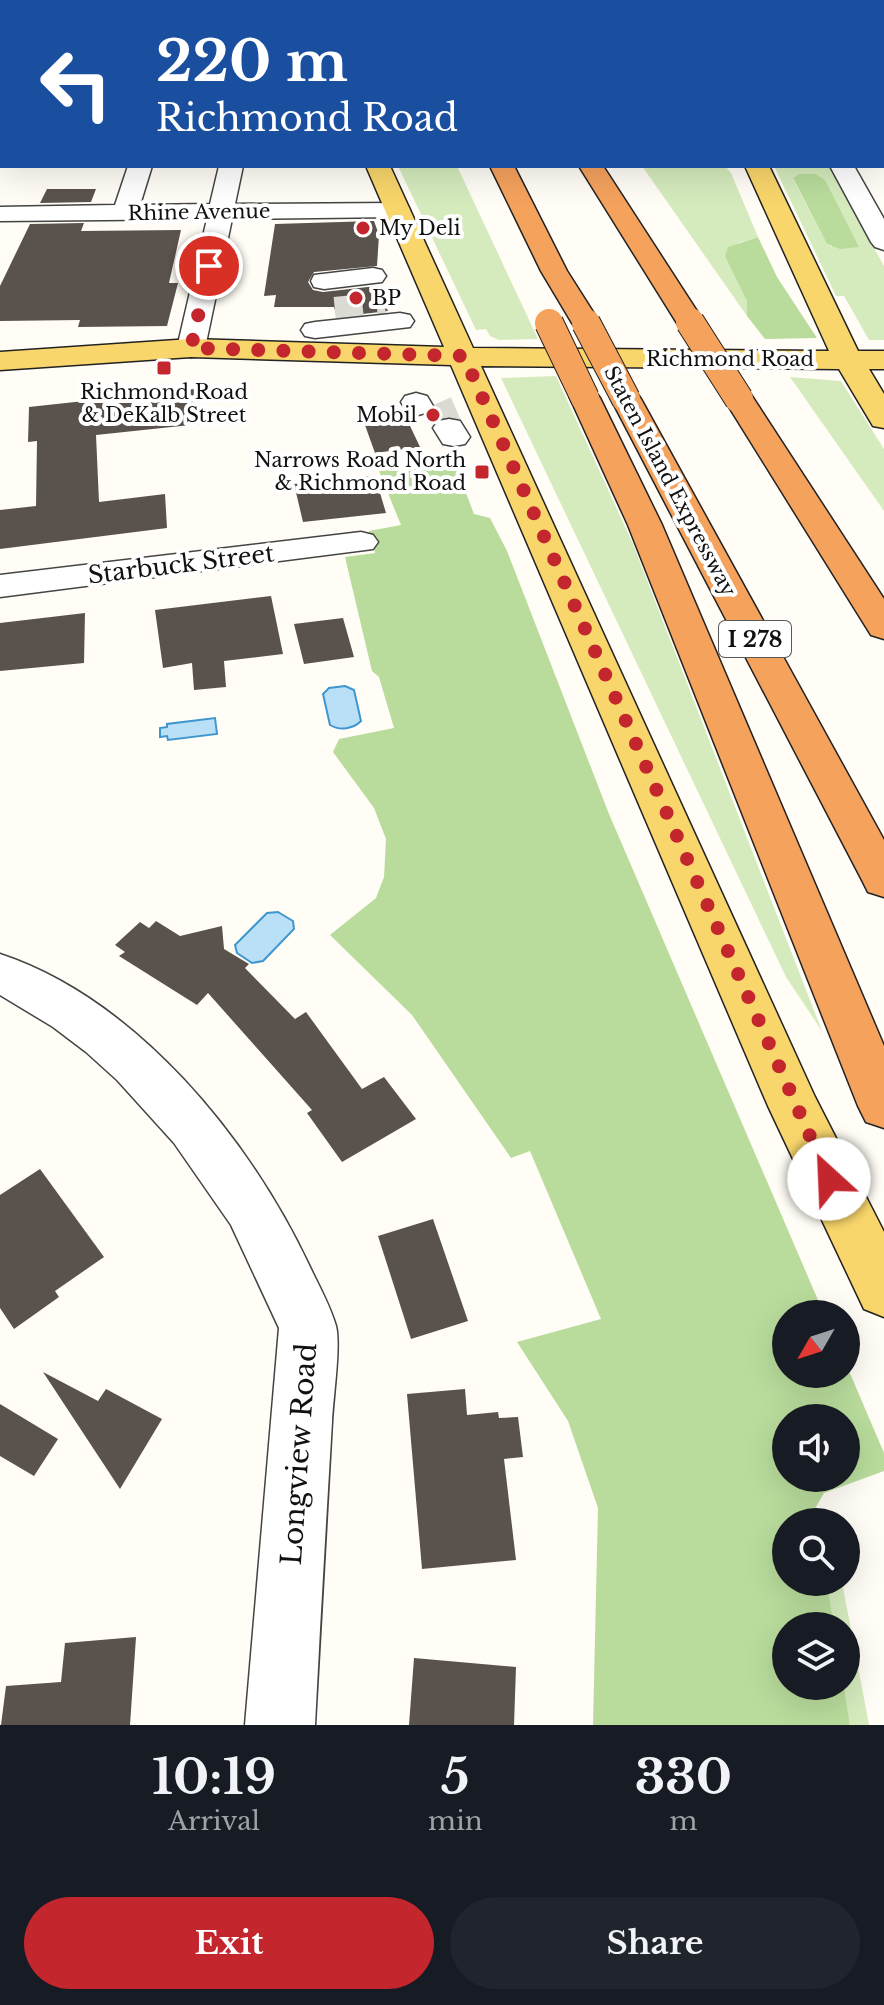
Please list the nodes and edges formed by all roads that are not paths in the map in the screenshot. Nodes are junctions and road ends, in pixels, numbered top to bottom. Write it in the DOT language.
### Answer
graph roads {
  1 [pos="139,168"];
  2 [pos="231,168"];
  3 [pos="379,168"];
  4 [pos="503,168"];
  5 [pos="592,168"];
  6 [pos="758,168"];
  7 [pos="844,168"];
  8 [pos="875,208"];
  9 [pos="398,210"];
  10 [pos="221,211"];
  11 [pos="125,212"];
  12 [pos="0,214"];
  13 [pos="884,242"];
  14 [pos="554,271"];
  15 [pos="387,297"];
  16 [pos="191,348"];
  17 [pos="464,356"];
  18 [pos="849,360"];
  19 [pos="884,360"];
  20 [pos="0,361"];
  21 [pos="884,419"];
  22 [pos="798,492"];
  23 [pos="361,542"];
  24 [pos="0,586"];
  25 [pos="884,590"];
  26 [pos="884,627"];
  27 [pos="884,880"];
  28 [pos="0,973"];
  29 [pos="884,1106"];
  30 [pos="884,1290"];
  31 [pos="280,1725"];
  1 -- 11 [label="street"];
  2 -- 10 [label="street"];
  3 -- 9 [label="main road"];
  4 -- 14 [label="highway, Staten Island Expressway / I 278"];
  5 -- 22 [label="highway, bridge"];
  6 -- 18 [label="main road"];
  7 -- 8 [label="street"];
  8 -- 13 [label="street"];
  9 -- 10 [label="street, Rhine Avenue"];
  9 -- 17 [label="main road"];
  10 -- 11 [label="street, Rhine Avenue"];
  10 -- 16 [label="street"];
  11 -- 12 [label="street, Rhine Avenue"];
  14 -- 27 [label="highway, Staten Island Expressway / I 278, bridge"];
  14 -- 29 [label="highway, bridge"];
  15 -- 15 [label="street"];
  16 -- 17 [label="main road, Richmond Road"];
  16 -- 20 [label="main road, Richmond Road"];
  17 -- 18 [label="main road, Richmond Road"];
  17 -- 30 [label="main road"];
  18 -- 19 [label="main road, Richmond Road"];
  18 -- 21 [label="main road"];
  22 -- 25 [label="highway"];
  22 -- 26 [label="highway"];
  23 -- 24 [label="street, Starbuck Street"];
  28 -- 31 [label="street, Longview Road"];
}
